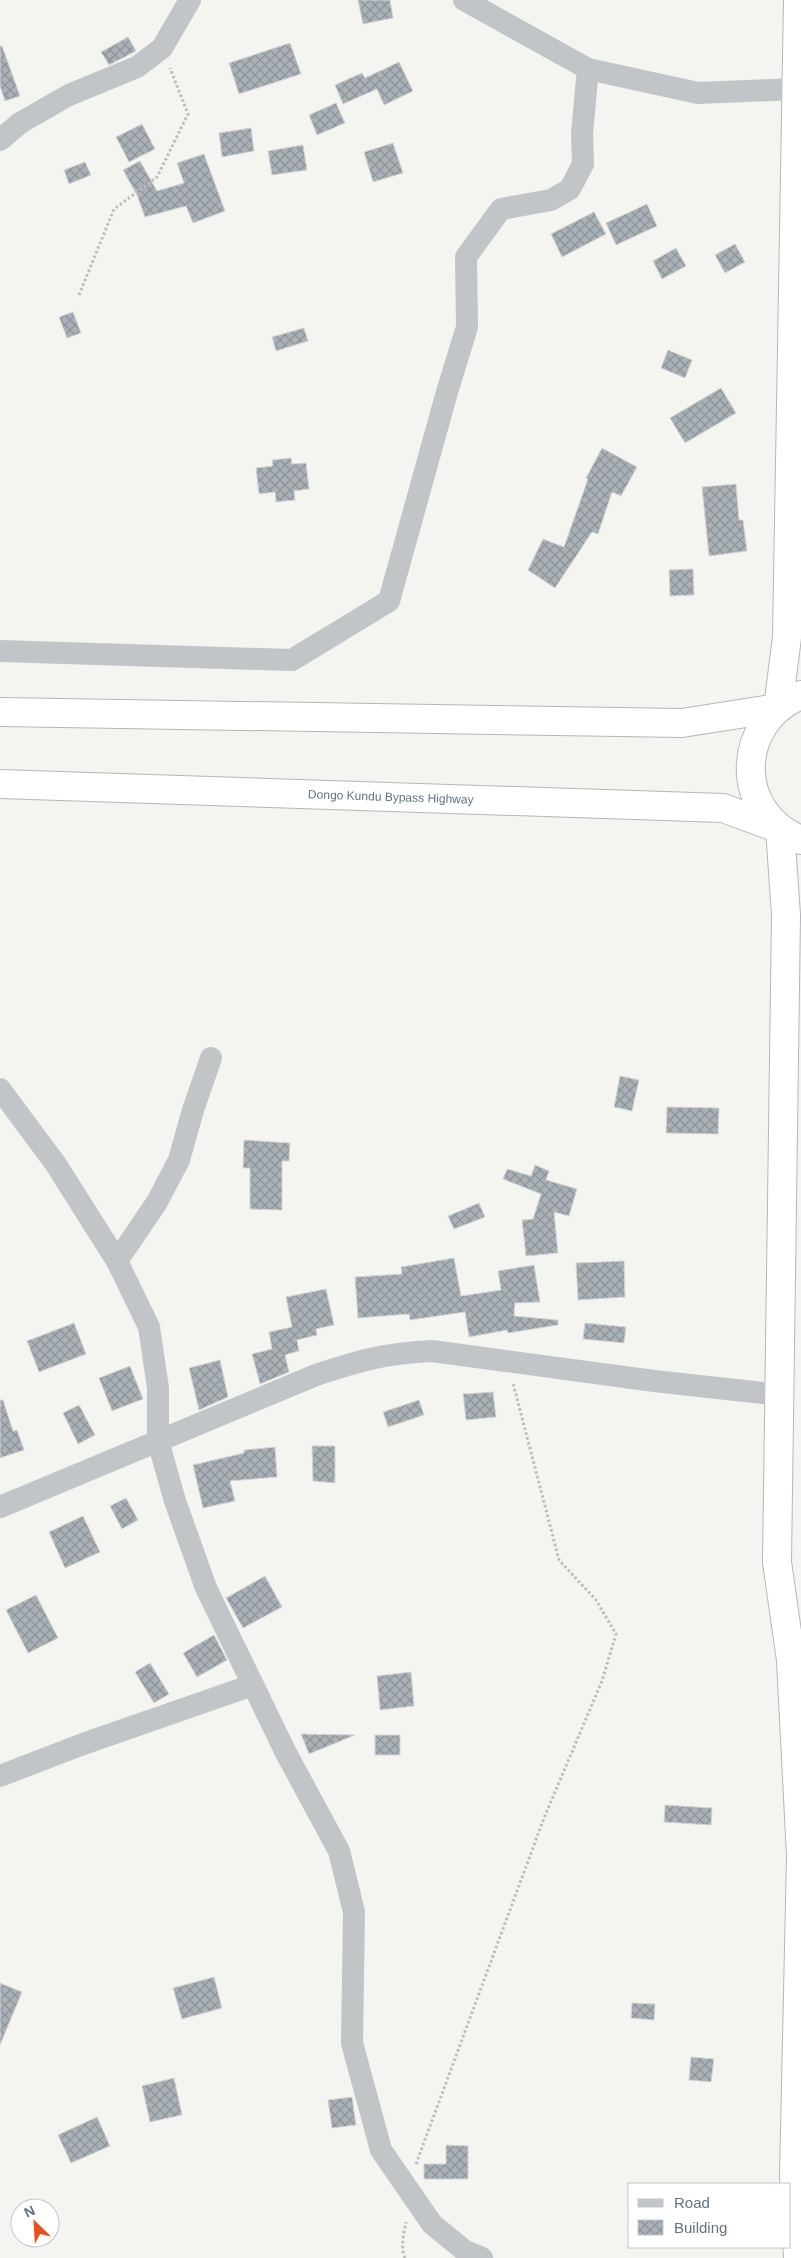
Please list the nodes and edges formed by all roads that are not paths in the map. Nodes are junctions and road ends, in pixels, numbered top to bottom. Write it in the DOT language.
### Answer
graph roads {
  1 [pos="190,0"];
  2 [pos="464,0"];
  3 [pos="798,0"];
  4 [pos="588,68"];
  5 [pos="796,89"];
  6 [pos="0,140"];
  7 [pos="0,651"];
  8 [pos="790,701"];
  9 [pos="0,712"];
  10 [pos="0,784"];
  11 [pos="790,834"];
  12 [pos="211,1058"];
  13 [pos="0,1088"];
  14 [pos="117,1261"];
  15 [pos="781,1395"];
  16 [pos="158,1441"];
  17 [pos="0,1507"];
  18 [pos="801,1622"];
  19 [pos="791,1660"];
  20 [pos="252,1685"];
  21 [pos="0,1776"];
  22 [pos="482,2258"];
  23 [pos="798,2258"];
  1 -- 6 [label="street"];
  2 -- 4 [label="street"];
  3 -- 5 [label="highway"];
  4 -- 5 [label="street"];
  4 -- 7 [label="street"];
  5 -- 8 [label="highway"];
  8 -- 9 [label="highway"];
  8 -- 11 [label="highway"];
  10 -- 11 [label="highway, Dongo Kundu Bypass Highway"];
  11 -- 15 [label="highway"];
  12 -- 14 [label="street"];
  13 -- 14 [label="street"];
  14 -- 16 [label="street"];
  15 -- 16 [label="street"];
  15 -- 19 [label="highway"];
  16 -- 17 [label="street"];
  16 -- 20 [label="street"];
  18 -- 19 [label="highway"];
  19 -- 23 [label="highway"];
  20 -- 21 [label="street"];
  20 -- 22 [label="street"];
}
